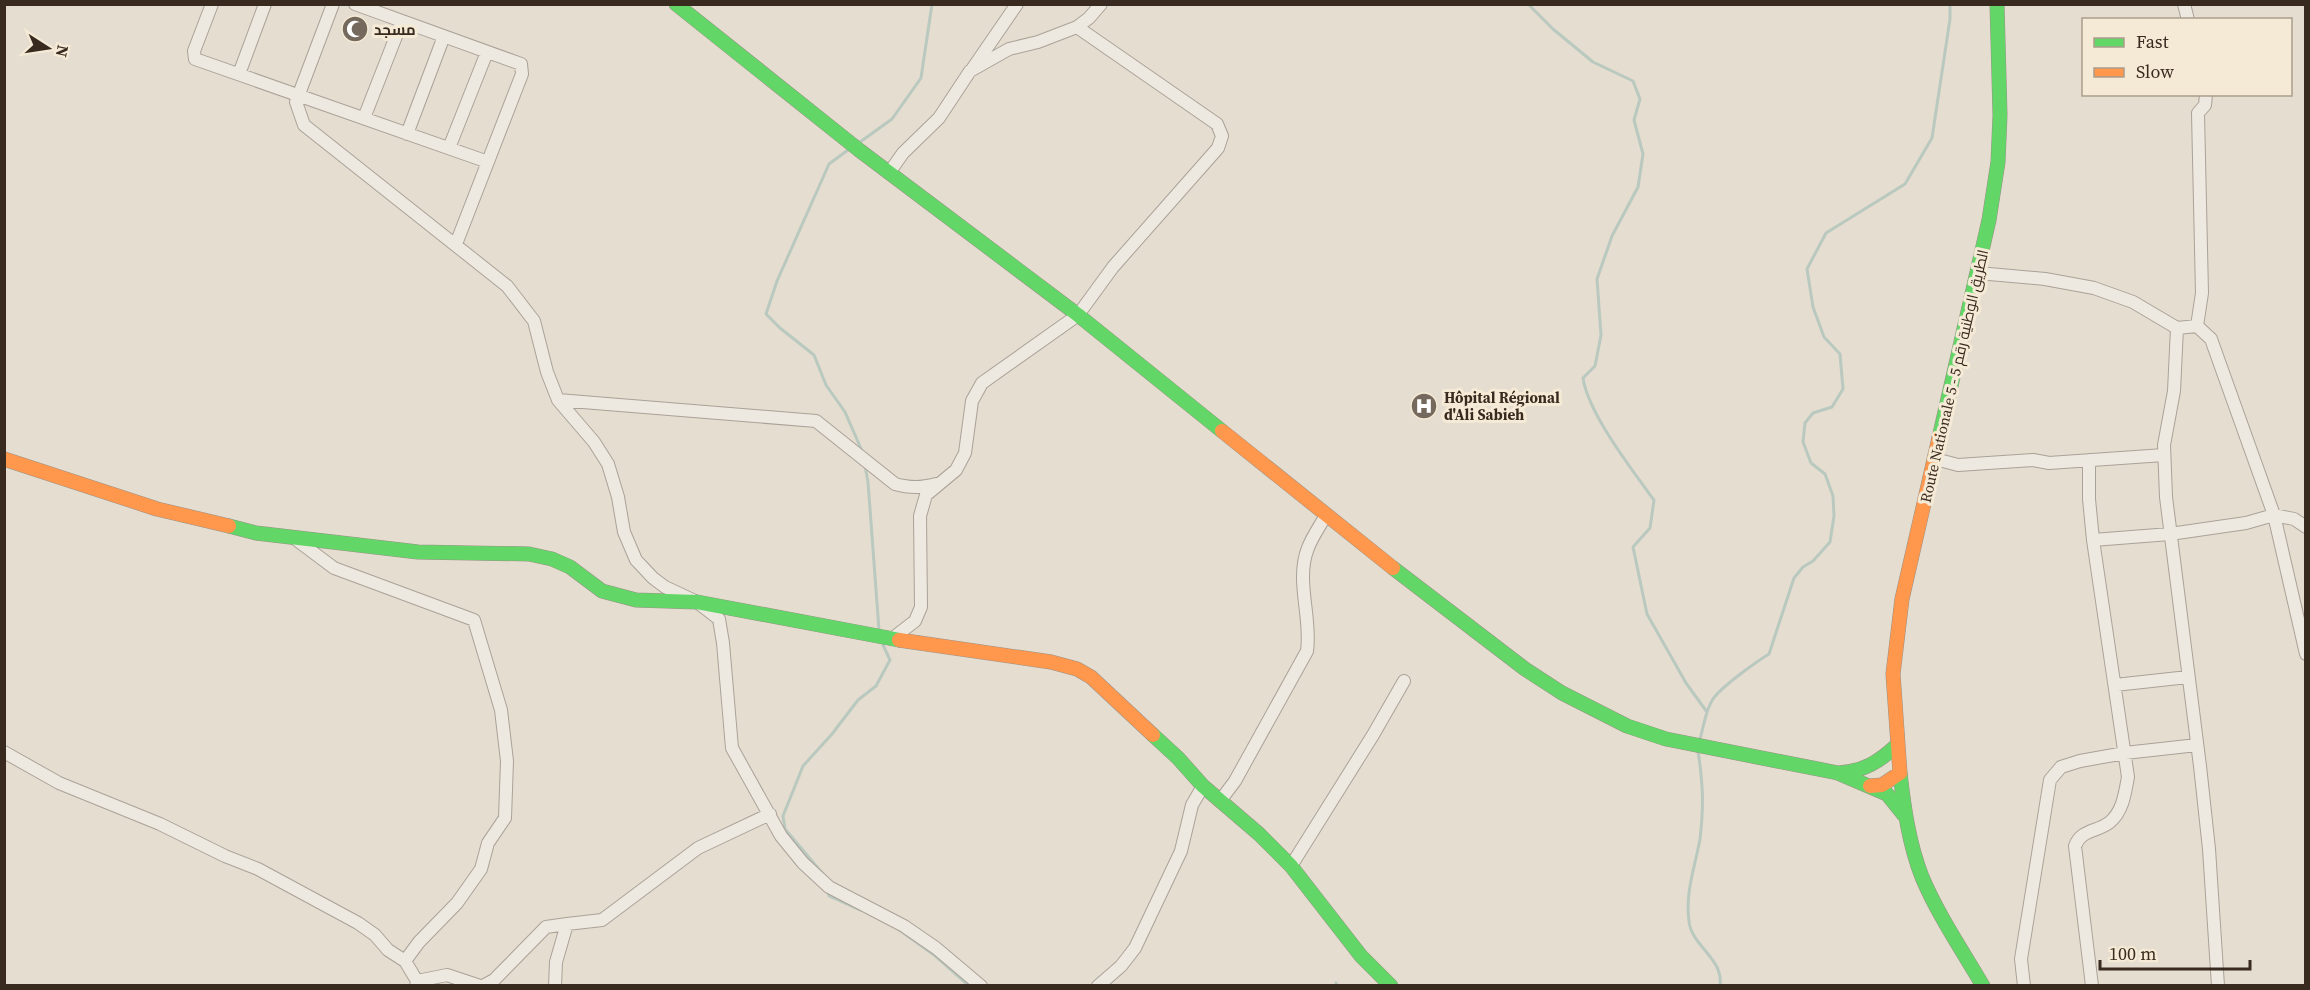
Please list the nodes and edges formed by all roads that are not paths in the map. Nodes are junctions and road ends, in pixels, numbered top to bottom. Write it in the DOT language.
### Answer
graph roads {
  1 [pos="212,4"];
  2 [pos="266,4"];
  3 [pos="333,4"];
  4 [pos="355,4"];
  5 [pos="676,4"];
  6 [pos="1017,4"];
  7 [pos="1101,4"];
  8 [pos="1997,4"];
  9 [pos="402,21"];
  10 [pos="1077,27"];
  11 [pos="444,36"];
  12 [pos="487,52"];
  13 [pos="970,71"];
  14 [pos="239,74"];
  15 [pos="299,95"];
  16 [pos="2206,96"];
  17 [pos="364,118"];
  18 [pos="407,134"];
  19 [pos="449,148"];
  20 [pos="488,162"];
  21 [pos="890,173"];
  22 [pos="456,244"];
  23 [pos="1978,273"];
  24 [pos="1078,315"];
  25 [pos="2196,326"];
  26 [pos="2177,328"];
  27 [pos="558,400"];
  28 [pos="2164,455"];
  29 [pos="4,459"];
  30 [pos="1935,459"];
  31 [pos="2089,460"];
  32 [pos="940,483"];
  33 [pos="2274,514"];
  34 [pos="1326,515"];
  35 [pos="2306,527"];
  36 [pos="2170,534"];
  37 [pos="293,537"];
  38 [pos="2093,540"];
  39 [pos="697,602"];
  40 [pos="893,638"];
  41 [pos="2306,654"];
  42 [pos="2188,677"];
  43 [pos="1404,681"];
  44 [pos="2115,685"];
  45 [pos="1897,745"];
  46 [pos="2197,746"];
  47 [pos="4,752"];
  48 [pos="2125,753"];
  49 [pos="1838,773"];
  50 [pos="1900,773"];
  51 [pos="1203,786"];
  52 [pos="1870,786"];
  53 [pos="1220,801"];
  54 [pos="771,814"];
  55 [pos="1904,815"];
  56 [pos="1291,866"];
  57 [pos="567,924"];
  58 [pos="405,961"];
  59 [pos="416,983"];
  60 [pos="482,986"];
  61 [pos="555,986"];
  62 [pos="981,986"];
  63 [pos="1098,986"];
  64 [pos="1391,986"];
  65 [pos="1983,986"];
  66 [pos="2025,986"];
  67 [pos="2092,986"];
  68 [pos="2218,986"];
  1 -- 14 [label="street"];
  2 -- 14 [label="street"];
  3 -- 15 [label="street"];
  4 -- 9 [label="street"];
  5 -- 21 [label="main road"];
  6 -- 13 [label="street"];
  7 -- 10 [label="street"];
  8 -- 23 [label="main road, Route Nationale 5 - الطريق الوطنية رقم 5"];
  9 -- 11 [label="street"];
  9 -- 17 [label="street"];
  10 -- 13 [label="street"];
  10 -- 24 [label="street"];
  11 -- 12 [label="street"];
  11 -- 18 [label="street"];
  12 -- 19 [label="street"];
  12 -- 20 [label="street"];
  13 -- 21 [label="street"];
  14 -- 15 [label="street"];
  15 -- 17 [label="street"];
  15 -- 22 [label="street"];
  16 -- 25 [label="street"];
  17 -- 18 [label="street"];
  18 -- 19 [label="street"];
  19 -- 20 [label="street"];
  20 -- 22 [label="street"];
  21 -- 24 [label="main road"];
  22 -- 27 [label="street"];
  23 -- 26 [label="street"];
  23 -- 30 [label="main road, Route Nationale 5 - الطريق الوطنية رقم 5"];
  24 -- 32 [label="street"];
  24 -- 34 [label="main road"];
  25 -- 26 [label="street"];
  25 -- 33 [label="street"];
  26 -- 28 [label="street"];
  27 -- 32 [label="street"];
  27 -- 39 [label="street"];
  28 -- 31 [label="street"];
  28 -- 36 [label="street"];
  29 -- 37 [label="main road"];
  30 -- 31 [label="street"];
  30 -- 45 [label="main road, Route Nationale 5 - الطريق الوطنية رقم 5"];
  31 -- 38 [label="street"];
  32 -- 40 [label="street"];
  33 -- 35 [label="street"];
  33 -- 36 [label="street"];
  33 -- 41 [label="street"];
  34 -- 49 [label="main road"];
  34 -- 53 [label="street"];
  36 -- 38 [label="street"];
  36 -- 42 [label="street"];
  37 -- 39 [label="main road"];
  37 -- 58 [label="street"];
  38 -- 44 [label="street"];
  39 -- 40 [label="main road"];
  39 -- 54 [label="street"];
  40 -- 51 [label="main road"];
  42 -- 44 [label="street"];
  42 -- 46 [label="street"];
  43 -- 56 [label="street"];
  44 -- 48 [label="street"];
  45 -- 49 [label="main road"];
  45 -- 50 [label="main road, Route Nationale 5 - الطريق الوطنية رقم 5"];
  46 -- 48 [label="street"];
  46 -- 68 [label="street"];
  47 -- 58 [label="street"];
  48 -- 66 [label="street"];
  48 -- 67 [label="street"];
  49 -- 52 [label="main road"];
  50 -- 52 [label="main road"];
  50 -- 55 [label="main road, Route Nationale 5 - الطريق الوطنية رقم 5"];
  51 -- 53 [label="main road"];
  51 -- 63 [label="street"];
  52 -- 55 [label="main road"];
  53 -- 56 [label="main road"];
  54 -- 57 [label="street"];
  54 -- 62 [label="street"];
  55 -- 65 [label="main road, Route Nationale 5 - الطريق الوطنية رقم 5"];
  56 -- 64 [label="main road"];
  57 -- 60 [label="street"];
  57 -- 61 [label="street"];
  58 -- 59 [label="street"];
  59 -- 60 [label="street"];
}
